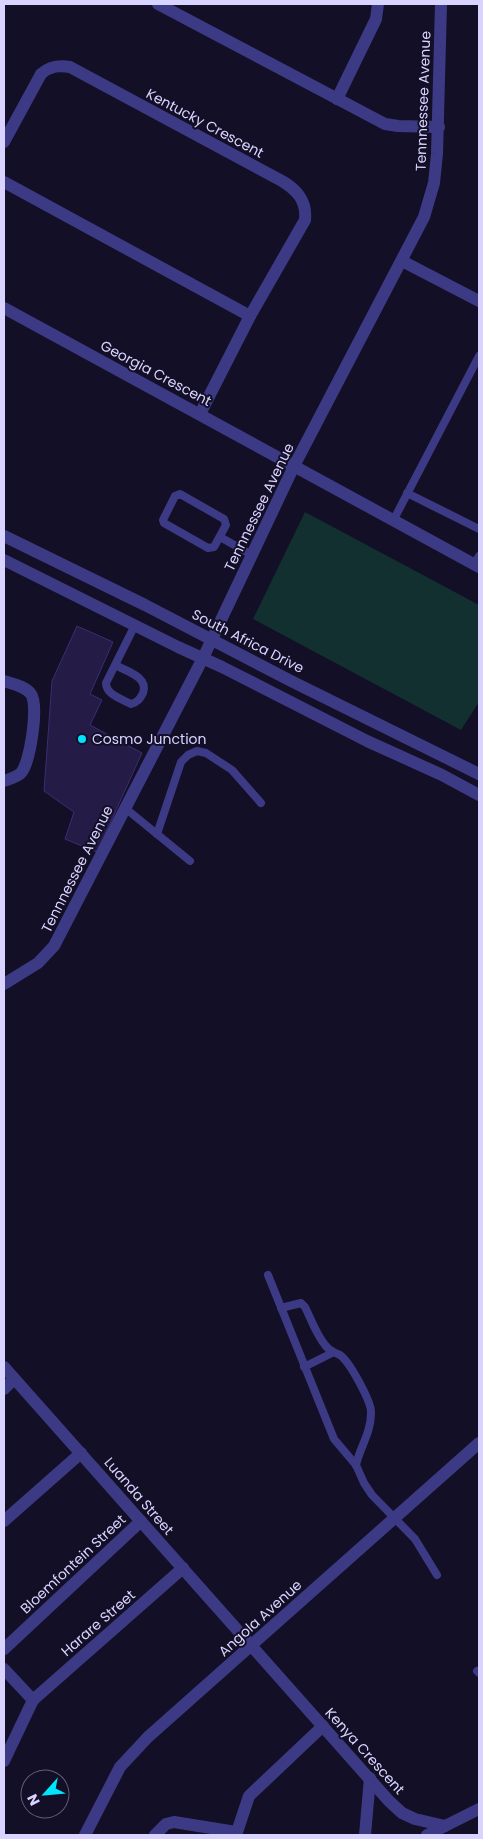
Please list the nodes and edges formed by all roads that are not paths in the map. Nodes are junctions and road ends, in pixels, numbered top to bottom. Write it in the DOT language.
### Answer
graph roads {
  1 [pos="158,4"];
  2 [pos="378,4"];
  3 [pos="441,4"];
  4 [pos="336,99"];
  5 [pos="439,127"];
  6 [pos="4,142"];
  7 [pos="4,182"];
  8 [pos="402,261"];
  9 [pos="479,301"];
  10 [pos="4,308"];
  11 [pos="250,316"];
  12 [pos="479,356"];
  13 [pos="200,414"];
  14 [pos="294,466"];
  15 [pos="407,493"];
  16 [pos="393,520"];
  17 [pos="479,529"];
  18 [pos="4,536"];
  19 [pos="220,537"];
  20 [pos="252,555"];
  21 [pos="4,560"];
  22 [pos="478,562"];
  23 [pos="134,625"];
  24 [pos="212,640"];
  25 [pos="203,658"];
  26 [pos="115,665"];
  27 [pos="4,681"];
  28 [pos="479,774"];
  29 [pos="4,781"];
  30 [pos="479,795"];
  31 [pos="261,803"];
  32 [pos="125,808"];
  33 [pos="157,834"];
  34 [pos="190,860"];
  35 [pos="4,984"];
  36 [pos="268,1275"];
  37 [pos="281,1308"];
  38 [pos="332,1353"];
  39 [pos="4,1367"];
  40 [pos="304,1367"];
  41 [pos="14,1379"];
  42 [pos="4,1389"];
  43 [pos="479,1443"];
  44 [pos="81,1453"];
  45 [pos="356,1465"];
  46 [pos="394,1517"];
  47 [pos="4,1521"];
  48 [pos="141,1521"];
  49 [pos="183,1568"];
  50 [pos="437,1575"];
  51 [pos="252,1646"];
  52 [pos="4,1649"];
  53 [pos="4,1669"];
  54 [pos="32,1700"];
  55 [pos="323,1726"];
  56 [pos="4,1761"];
  57 [pos="370,1778"];
  58 [pos="479,1809"];
  59 [pos="445,1826"];
  60 [pos="236,1834"];
  61 [pos="85,1835"];
  62 [pos="155,1835"];
  63 [pos="365,1835"];
  64 [pos="427,1835"];
  1 -- 4 [label="street"];
  2 -- 4 [label="street"];
  3 -- 5 [label="street, Tennnessee Avenue"];
  4 -- 5 [label="street"];
  5 -- 8 [label="street, Tennnessee Avenue"];
  6 -- 11 [label="street, Kentucky Crescent"];
  7 -- 11 [label="street"];
  8 -- 9 [label="street"];
  8 -- 14 [label="street, Tennnessee Avenue"];
  10 -- 13 [label="street, Georgia Crescent"];
  11 -- 13 [label="street, Kentucky Crescent"];
  12 -- 15 [label="lane"];
  13 -- 14 [label="street, Georgia Crescent"];
  14 -- 16 [label="street, Georgia Crescent"];
  14 -- 20 [label="street, Tennnessee Avenue"];
  15 -- 16 [label="lane"];
  15 -- 17 [label="lane"];
  16 -- 22 [label="street, Georgia Crescent"];
  18 -- 24 [label="street, South Africa Drive"];
  19 -- 19 [label="lane"];
  19 -- 20 [label="lane"];
  20 -- 24 [label="street, Tennnessee Avenue"];
  21 -- 23 [label="street"];
  23 -- 25 [label="street"];
  23 -- 26 [label="lane"];
  24 -- 25 [label="street, Tennnessee Avenue"];
  24 -- 28 [label="street, South Africa Drive"];
  25 -- 30 [label="street"];
  25 -- 32 [label="street, Tennnessee Avenue"];
  26 -- 26 [label="lane"];
  27 -- 29 [label="street"];
  31 -- 33 [label="lane"];
  32 -- 33 [label="lane"];
  32 -- 35 [label="street, Tennnessee Avenue"];
  33 -- 34 [label="lane"];
  36 -- 37 [label="lane"];
  37 -- 38 [label="lane"];
  37 -- 40 [label="lane"];
  38 -- 40 [label="lane"];
  38 -- 45 [label="lane"];
  39 -- 41 [label="street, Luanda Street"];
  40 -- 45 [label="lane"];
  41 -- 42 [label="street"];
  41 -- 44 [label="street, Luanda Street"];
  43 -- 46 [label="street, Angola Avenue"];
  44 -- 47 [label="street"];
  44 -- 48 [label="street, Luanda Street"];
  45 -- 46 [label="lane"];
  46 -- 50 [label="lane"];
  46 -- 51 [label="street, Angola Avenue"];
  48 -- 49 [label="street, Luanda Street"];
  48 -- 52 [label="street, Bloemfontein Street"];
  49 -- 51 [label="street, Luanda Street"];
  49 -- 54 [label="street, Harare Street"];
  51 -- 55 [label="street, Kenya Crescent"];
  51 -- 61 [label="street, Angola Avenue"];
  53 -- 54 [label="street"];
  54 -- 56 [label="street"];
  55 -- 57 [label="street, Kenya Crescent"];
  55 -- 60 [label="street"];
  57 -- 59 [label="street, Kenya Crescent"];
  57 -- 63 [label="street"];
  58 -- 59 [label="street"];
  59 -- 64 [label="street"];
  60 -- 62 [label="street"];
}
